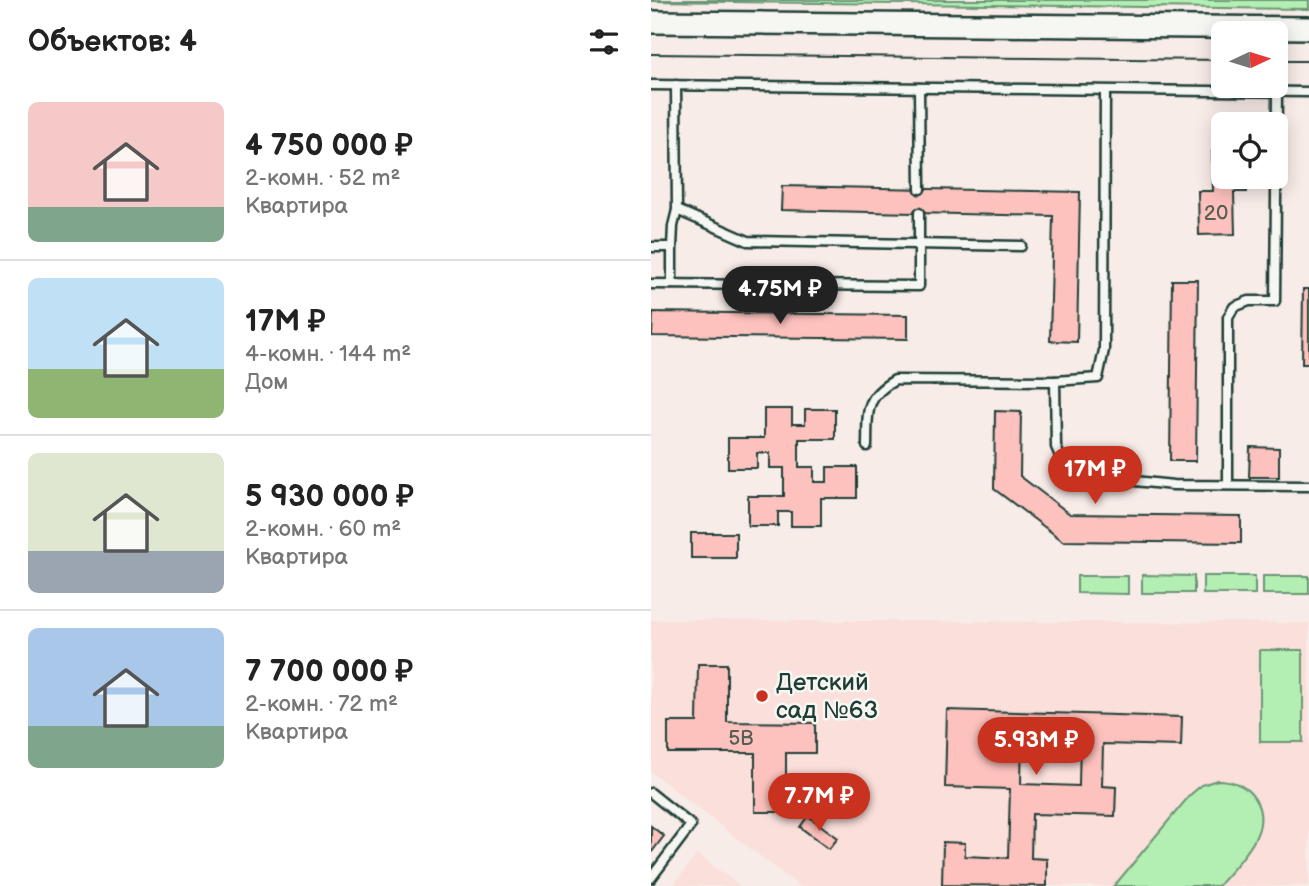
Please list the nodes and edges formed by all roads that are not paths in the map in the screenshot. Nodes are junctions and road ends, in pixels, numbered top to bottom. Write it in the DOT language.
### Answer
graph roads {
  1 [pos="651,22"];
  2 [pos="1309,28"];
  3 [pos="651,85"];
  4 [pos="676,85"];
  5 [pos="919,88"];
  6 [pos="1105,91"];
  7 [pos="1211,92"];
  8 [pos="1288,92"];
  9 [pos="1309,92"];
  10 [pos="1277,98"];
  11 [pos="920,189"];
  12 [pos="677,210"];
  13 [pos="919,213"];
  14 [pos="919,244"];
  15 [pos="1021,246"];
  16 [pos="651,247"];
  17 [pos="672,247"];
  18 [pos="651,284"];
  19 [pos="672,284"];
  20 [pos="1055,381"];
  21 [pos="867,446"];
  22 [pos="1229,485"];
  23 [pos="1309,486"];
  24 [pos="651,793"];
  25 [pos="651,878"];
  1 -- 2 [label="main road"];
  3 -- 4 [label="lane"];
  4 -- 5 [label="lane"];
  4 -- 12 [label="lane"];
  5 -- 6 [label="lane"];
  5 -- 11 [label="lane"];
  6 -- 7 [label="lane"];
  6 -- 20 [label="lane"];
  8 -- 9 [label="lane"];
  10 -- 22 [label="lane"];
  12 -- 14 [label="lane"];
  12 -- 17 [label="lane"];
  13 -- 14 [label="lane"];
  14 -- 15 [label="lane"];
  14 -- 19 [label="lane"];
  16 -- 17 [label="lane"];
  17 -- 19 [label="lane"];
  18 -- 19 [label="lane"];
  20 -- 21 [label="lane"];
  20 -- 22 [label="lane"];
  22 -- 23 [label="lane"];
  24 -- 25 [label="lane"];
}
